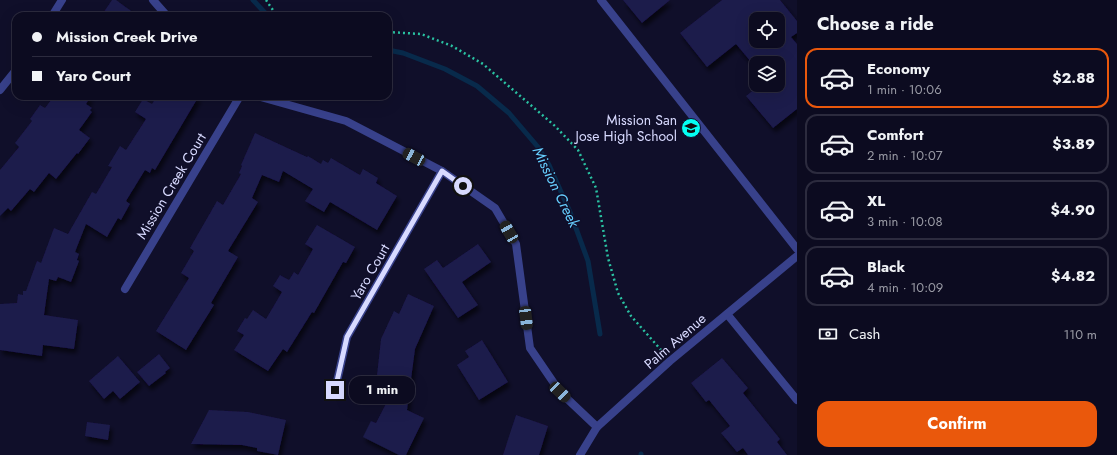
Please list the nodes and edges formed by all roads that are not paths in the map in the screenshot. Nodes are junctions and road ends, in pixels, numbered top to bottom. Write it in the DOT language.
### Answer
graph roads {
  1 [pos="62,0"];
  2 [pos="153,0"];
  3 [pos="601,0"];
  4 [pos="54,12"];
  5 [pos="164,12"];
  6 [pos="12,75"];
  7 [pos="0,90"];
  8 [pos="238,100"];
  9 [pos="271,100"];
  10 [pos="442,171"];
  11 [pos="797,249"];
  12 [pos="797,256"];
  13 [pos="125,290"];
  14 [pos="727,314"];
  15 [pos="335,390"];
  16 [pos="797,400"];
  17 [pos="597,427"];
  18 [pos="580,455"];
  1 -- 4 [label="street"];
  2 -- 5 [label="street"];
  3 -- 11 [label="street"];
  6 -- 7 [label="street"];
  8 -- 13 [label="street, Mission Creek Court"];
  9 -- 10 [label="street"];
  10 -- 15 [label="street, Yaro Court"];
  10 -- 17 [label="street"];
  12 -- 14 [label="street, Palm Avenue"];
  14 -- 16 [label="street"];
  14 -- 17 [label="street, Palm Avenue"];
  17 -- 18 [label="street, Palm Avenue"];
}
